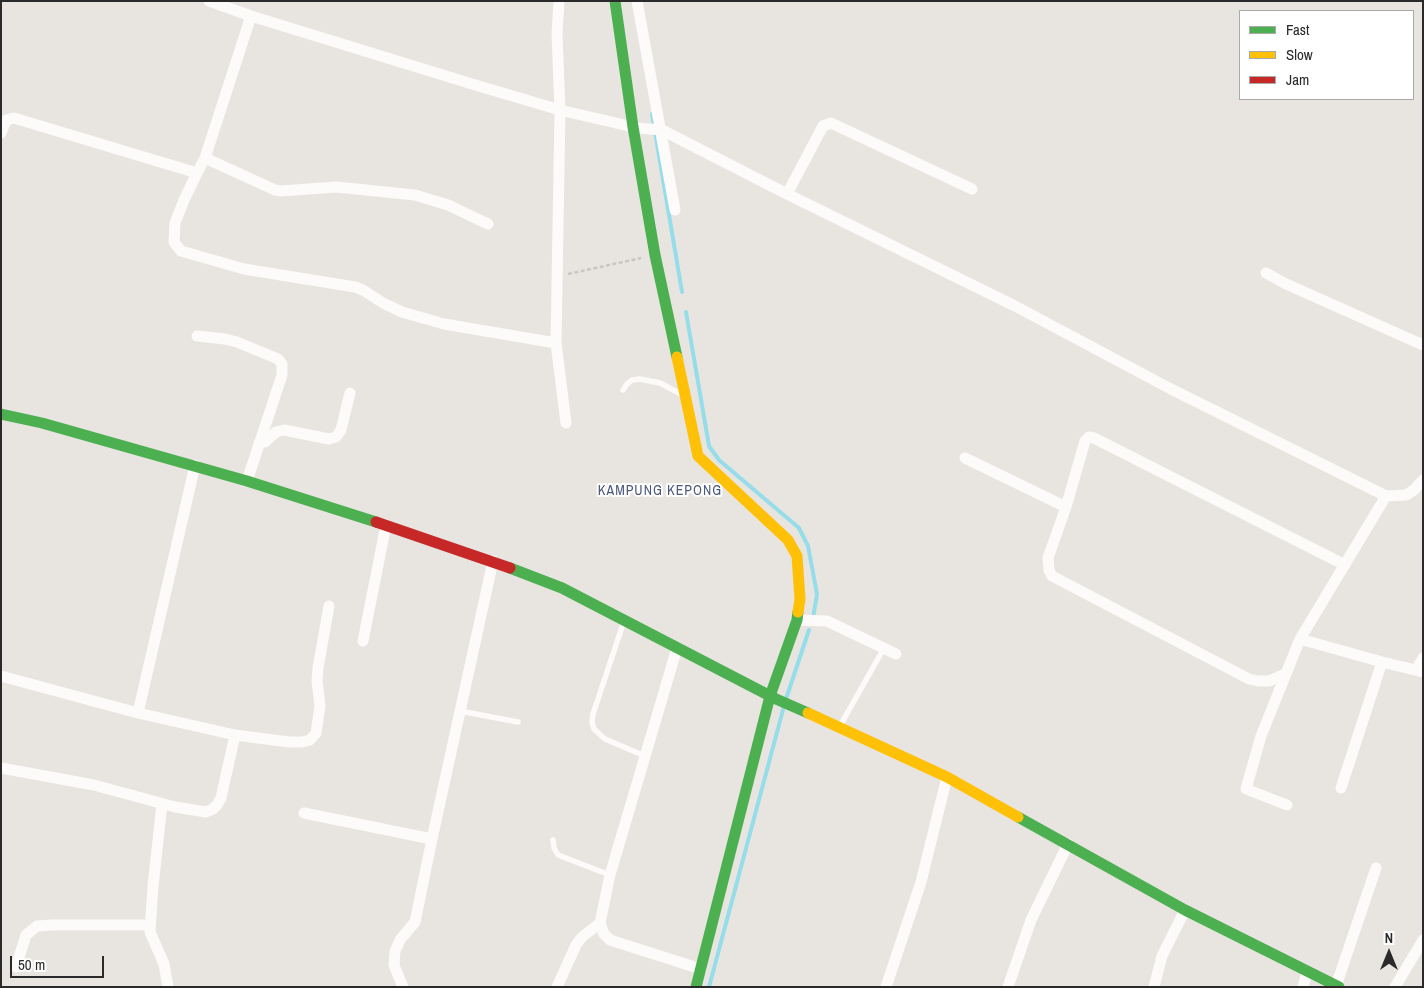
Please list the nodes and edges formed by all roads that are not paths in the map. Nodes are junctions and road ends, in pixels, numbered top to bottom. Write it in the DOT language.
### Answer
graph roads {
  1 [pos="209,1"];
  2 [pos="559,1"];
  3 [pos="615,1"];
  4 [pos="637,1"];
  5 [pos="251,16"];
  6 [pos="560,110"];
  7 [pos="635,128"];
  8 [pos="659,130"];
  9 [pos="1,133"];
  10 [pos="205,158"];
  11 [pos="197,173"];
  12 [pos="972,188"];
  13 [pos="787,194"];
  14 [pos="675,210"];
  15 [pos="488,224"];
  16 [pos="1266,273"];
  17 [pos="197,336"];
  18 [pos="556,344"];
  19 [pos="1423,345"];
  20 [pos="623,390"];
  21 [pos="350,393"];
  22 [pos="685,396"];
  23 [pos="1,404"];
  24 [pos="1,414"];
  25 [pos="42,423"];
  26 [pos="566,423"];
  27 [pos="259,443"];
  28 [pos="965,458"];
  29 [pos="195,465"];
  30 [pos="1423,480"];
  31 [pos="246,481"];
  32 [pos="1386,496"];
  33 [pos="1066,507"];
  34 [pos="386,525"];
  35 [pos="493,561"];
  36 [pos="1345,565"];
  37 [pos="329,606"];
  38 [pos="797,620"];
  39 [pos="624,621"];
  40 [pos="1300,638"];
  41 [pos="363,641"];
  42 [pos="677,648"];
  43 [pos="884,648"];
  44 [pos="896,654"];
  45 [pos="1423,658"];
  46 [pos="1382,662"];
  47 [pos="1420,671"];
  48 [pos="1285,674"];
  49 [pos="1,676"];
  50 [pos="773,697"];
  51 [pos="460,711"];
  52 [pos="138,713"];
  53 [pos="518,722"];
  54 [pos="839,728"];
  55 [pos="235,735"];
  56 [pos="645,756"];
  57 [pos="1,768"];
  58 [pos="948,777"];
  59 [pos="1341,788"];
  60 [pos="162,804"];
  61 [pos="1286,804"];
  62 [pos="304,813"];
  63 [pos="432,839"];
  64 [pos="553,840"];
  65 [pos="1068,844"];
  66 [pos="1376,868"];
  67 [pos="610,875"];
  68 [pos="1185,910"];
  69 [pos="600,923"];
  70 [pos="150,925"];
  71 [pos="1423,940"];
  72 [pos="16,967"];
  73 [pos="701,969"];
  74 [pos="1307,972"];
  75 [pos="1338,986"];
  76 [pos="168,987"];
  77 [pos="403,987"];
  78 [pos="557,987"];
  79 [pos="696,987"];
  80 [pos="887,987"];
  81 [pos="1008,987"];
  82 [pos="1154,987"];
  83 [pos="1303,987"];
  84 [pos="1395,987"];
  1 -- 5 [label="street"];
  2 -- 6 [label="street"];
  3 -- 7 [label="main road"];
  4 -- 8 [label="street"];
  5 -- 6 [label="street"];
  5 -- 10 [label="street"];
  6 -- 7 [label="street"];
  6 -- 18 [label="street"];
  7 -- 8 [label="street"];
  7 -- 22 [label="main road"];
  8 -- 13 [label="street"];
  8 -- 14 [label="street"];
  9 -- 11 [label="street"];
  10 -- 11 [label="street"];
  10 -- 15 [label="street"];
  11 -- 18 [label="street"];
  12 -- 13 [label="street"];
  13 -- 32 [label="street"];
  16 -- 19 [label="street"];
  17 -- 27 [label="street"];
  18 -- 26 [label="street"];
  20 -- 22 [label="lane"];
  21 -- 27 [label="street"];
  22 -- 38 [label="main road"];
  23 -- 25 [label="main road"];
  24 -- 25 [label="main road"];
  25 -- 29 [label="main road"];
  27 -- 31 [label="street"];
  28 -- 33 [label="street"];
  29 -- 31 [label="main road"];
  29 -- 52 [label="street"];
  30 -- 32 [label="street"];
  31 -- 34 [label="main road"];
  32 -- 36 [label="street"];
  33 -- 36 [label="street"];
  33 -- 48 [label="street"];
  34 -- 35 [label="main road"];
  34 -- 41 [label="street"];
  35 -- 39 [label="main road"];
  35 -- 51 [label="street"];
  36 -- 40 [label="street"];
  37 -- 55 [label="street"];
  38 -- 43 [label="street"];
  38 -- 50 [label="main road"];
  39 -- 42 [label="main road"];
  39 -- 56 [label="lane"];
  40 -- 46 [label="street"];
  40 -- 48 [label="street"];
  42 -- 50 [label="main road"];
  42 -- 56 [label="street"];
  43 -- 44 [label="street"];
  43 -- 54 [label="lane"];
  45 -- 47 [label="street"];
  46 -- 47 [label="street"];
  46 -- 59 [label="street"];
  48 -- 61 [label="street"];
  49 -- 52 [label="street"];
  50 -- 54 [label="main road"];
  50 -- 73 [label="main road"];
  51 -- 53 [label="lane"];
  51 -- 63 [label="street"];
  52 -- 55 [label="street"];
  54 -- 58 [label="main road"];
  55 -- 60 [label="street"];
  56 -- 67 [label="street"];
  57 -- 60 [label="street"];
  58 -- 65 [label="main road"];
  58 -- 80 [label="street"];
  60 -- 70 [label="street"];
  62 -- 63 [label="street"];
  63 -- 77 [label="street"];
  64 -- 67 [label="lane"];
  65 -- 68 [label="main road"];
  65 -- 81 [label="street"];
  66 -- 75 [label="street"];
  67 -- 69 [label="street"];
  68 -- 74 [label="main road"];
  68 -- 82 [label="street"];
  69 -- 73 [label="street"];
  69 -- 78 [label="street"];
  70 -- 72 [label="street"];
  70 -- 76 [label="street"];
  71 -- 84 [label="street"];
  73 -- 79 [label="main road"];
  74 -- 75 [label="main road"];
  74 -- 83 [label="street"];
}
